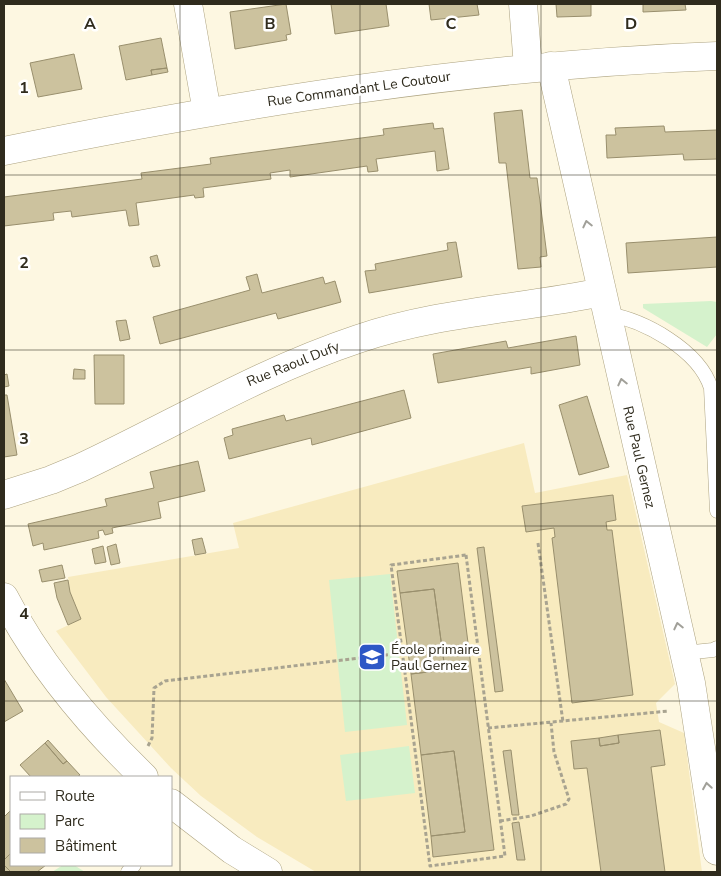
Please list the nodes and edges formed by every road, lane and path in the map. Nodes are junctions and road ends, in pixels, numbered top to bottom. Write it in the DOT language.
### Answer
graph roads {
  1 [pos="188,4"];
  2 [pos="524,4"];
  3 [pos="717,56"];
  4 [pos="540,66"];
  5 [pos="207,112"];
  6 [pos="4,151"];
  7 [pos="604,303"];
  8 [pos="4,495"];
  9 [pos="717,511"];
  10 [pos="538,543"];
  11 [pos="4,596"];
  12 [pos="717,648"];
  13 [pos="684,653"];
  14 [pos="403,654"];
  15 [pos="695,709"];
  16 [pos="563,722"];
  17 [pos="551,723"];
  18 [pos="488,728"];
  19 [pos="145,750"];
  20 [pos="143,776"];
  21 [pos="173,809"];
  22 [pos="500,820"];
  23 [pos="717,851"];
  24 [pos="268,872"];
  1 -- 5 [label="street"];
  2 -- 4 [label="street, Rue Paul Gernez"];
  3 -- 4 [label="street, Rue Commandant Le Coutour"];
  4 -- 5 [label="street, Rue Commandant Le Coutour"];
  7 -- 4 [label="street, Rue Paul Gernez, one-way"];
  5 -- 6 [label="street, Rue Commandant Le Coutour"];
  7 -- 8 [label="street, Rue Raoul Dufy"];
  7 -- 9 [label="lane"];
  13 -- 7 [label="street, Rue Paul Gernez, one-way"];
  10 -- 16 [label="path"];
  11 -- 20 [label="street"];
  12 -- 13 [label="lane"];
  13 -- 15 [label="street, Rue Paul Gernez"];
  14 -- 18 [label="path"];
  14 -- 19 [label="path"];
  14 -- 22 [label="path"];
  15 -- 16 [label="path"];
  23 -- 15 [label="street, Rue Paul Gernez, one-way"];
  16 -- 17 [label="path"];
  17 -- 18 [label="path"];
  17 -- 22 [label="path"];
  18 -- 22 [label="path"];
  21 -- 24 [label="street"];
}
